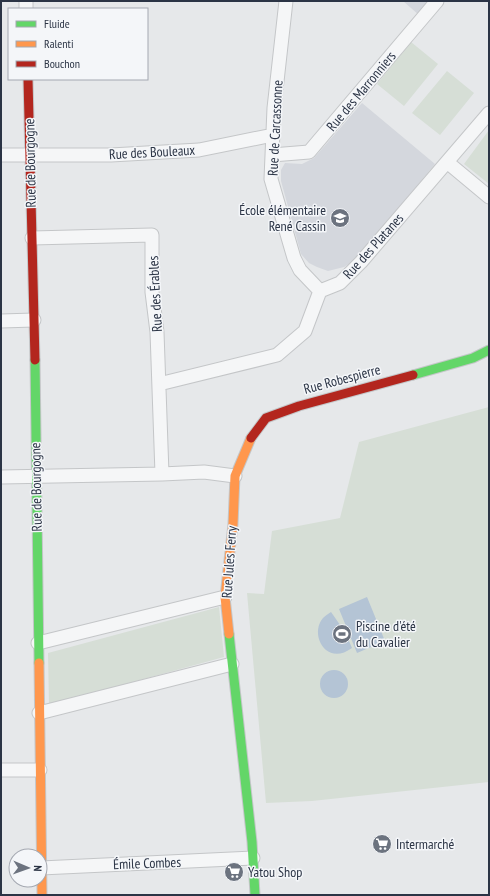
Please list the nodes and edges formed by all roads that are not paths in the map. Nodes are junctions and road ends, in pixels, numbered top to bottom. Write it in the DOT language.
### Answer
graph roads {
  1 [pos="286,1"];
  2 [pos="437,1"];
  3 [pos="28,80"];
  4 [pos="489,113"];
  5 [pos="273,136"];
  6 [pos="1,154"];
  7 [pos="30,154"];
  8 [pos="272,155"];
  9 [pos="447,162"];
  10 [pos="489,197"];
  11 [pos="32,238"];
  12 [pos="320,291"];
  13 [pos="34,320"];
  14 [pos="1,321"];
  15 [pos="489,350"];
  16 [pos="159,384"];
  17 [pos="162,474"];
  18 [pos="1,476"];
  19 [pos="235,476"];
  20 [pos="35,477"];
  21 [pos="225,597"];
  22 [pos="38,643"];
  23 [pos="232,664"];
  24 [pos="39,713"];
  25 [pos="1,770"];
  26 [pos="40,770"];
  27 [pos="41,848"];
  28 [pos="253,858"];
  29 [pos="48,868"];
  30 [pos="255,895"];
  1 -- 5 [label="street, Rue de Carcassonne"];
  2 -- 8 [label="street, Rue des Marronniers"];
  3 -- 7 [label="street, Rue de Bourgogne"];
  4 -- 9 [label="street, Rue des Platanes"];
  5 -- 7 [label="street, Rue des Bouleaux"];
  5 -- 8 [label="street, Rue de Carcassonne"];
  6 -- 7 [label="street, Rue des Bouleaux"];
  7 -- 11 [label="street, Rue de Bourgogne"];
  8 -- 12 [label="street, Rue de Carcassonne"];
  9 -- 10 [label="street"];
  9 -- 12 [label="street, Rue des Platanes"];
  11 -- 13 [label="street, Rue de Bourgogne"];
  11 -- 16 [label="street, Rue des Érables"];
  12 -- 16 [label="street"];
  13 -- 14 [label="street"];
  13 -- 20 [label="street, Rue de Bourgogne"];
  15 -- 19 [label="street, Rue Robespierre"];
  16 -- 17 [label="street, Rue des Érables"];
  17 -- 19 [label="street"];
  17 -- 20 [label="street"];
  18 -- 20 [label="street"];
  19 -- 21 [label="street, Rue Jules Ferry"];
  20 -- 22 [label="street, Rue de Bourgogne"];
  21 -- 22 [label="street"];
  21 -- 23 [label="street, Rue Jules Ferry"];
  22 -- 24 [label="street, Rue de Bourgogne"];
  23 -- 24 [label="street"];
  23 -- 28 [label="street, Rue Jules Ferry"];
  24 -- 26 [label="street, Rue de Bourgogne"];
  25 -- 26 [label="street"];
  26 -- 27 [label="street, Rue de Bourgogne"];
  28 -- 29 [label="street, Émile Combes"];
  28 -- 30 [label="street, Rue Jules Ferry"];
}
